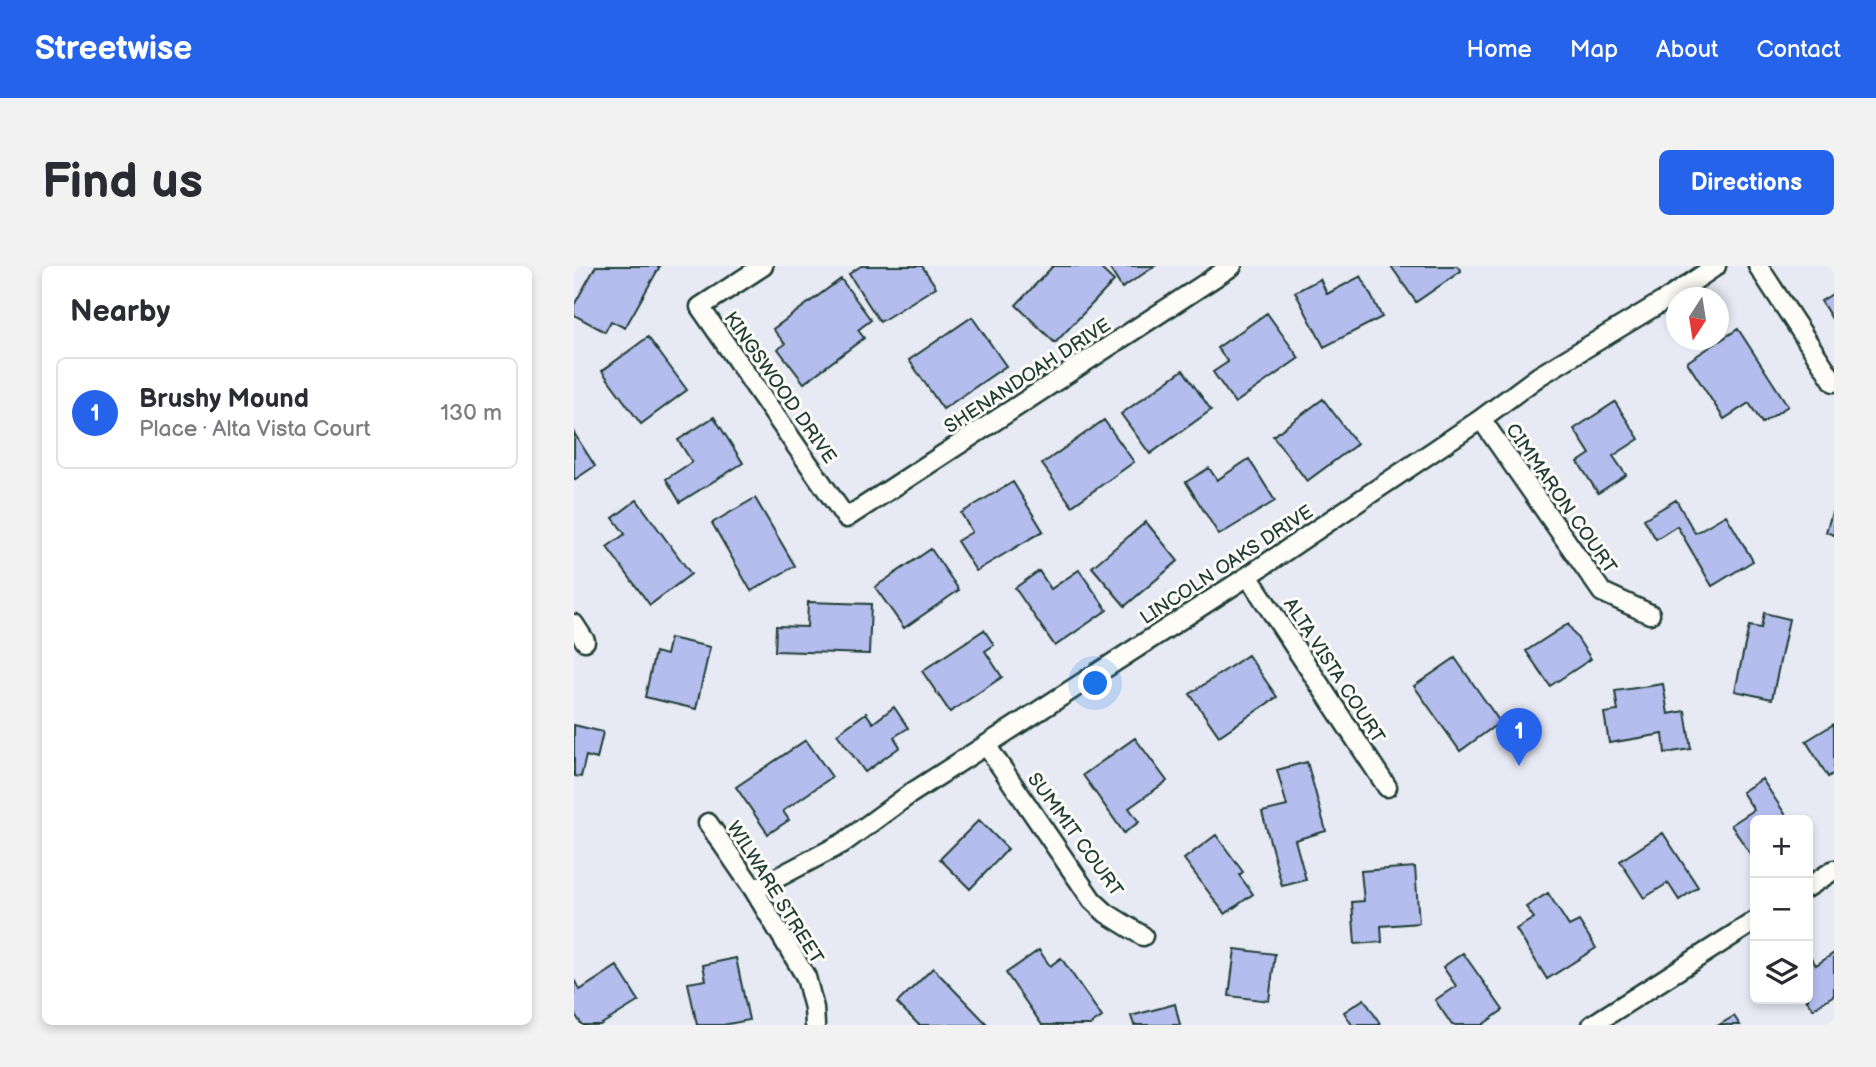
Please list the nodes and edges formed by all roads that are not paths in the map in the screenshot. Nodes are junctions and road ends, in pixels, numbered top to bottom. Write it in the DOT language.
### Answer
graph roads {
  1 [pos="763,266"];
  2 [pos="1232,266"];
  3 [pos="1716,266"];
  4 [pos="1758,266"];
  5 [pos="1834,383"];
  6 [pos="1481,419"];
  7 [pos="846,519"];
  8 [pos="1248,576"];
  9 [pos="1650,614"];
  10 [pos="574,624"];
  11 [pos="585,641"];
  12 [pos="986,745"];
  13 [pos="1387,787"];
  14 [pos="709,823"];
  15 [pos="1834,870"];
  16 [pos="1813,884"];
  17 [pos="754,890"];
  18 [pos="1750,923"];
  19 [pos="1143,936"];
  20 [pos="815,1025"];
  21 [pos="1592,1025"];
  1 -- 7 [label="street, KINGSWOOD DRIVE"];
  2 -- 7 [label="street, SHENANDOAH DRIVE"];
  3 -- 6 [label="street, LINCOLN OAKS DRIVE"];
  4 -- 5 [label="street"];
  6 -- 8 [label="street, LINCOLN OAKS DRIVE"];
  6 -- 9 [label="street, CIMMARON COURT"];
  8 -- 12 [label="street, LINCOLN OAKS DRIVE"];
  8 -- 13 [label="street, ALTA VISTA COURT"];
  10 -- 11 [label="street"];
  12 -- 17 [label="street, LINCOLN OAKS DRIVE"];
  12 -- 19 [label="street, SUMMIT COURT"];
  14 -- 17 [label="street, WILWARE STREET"];
  15 -- 16 [label="street"];
  17 -- 20 [label="street, WILWARE STREET"];
  18 -- 21 [label="street"];
}
